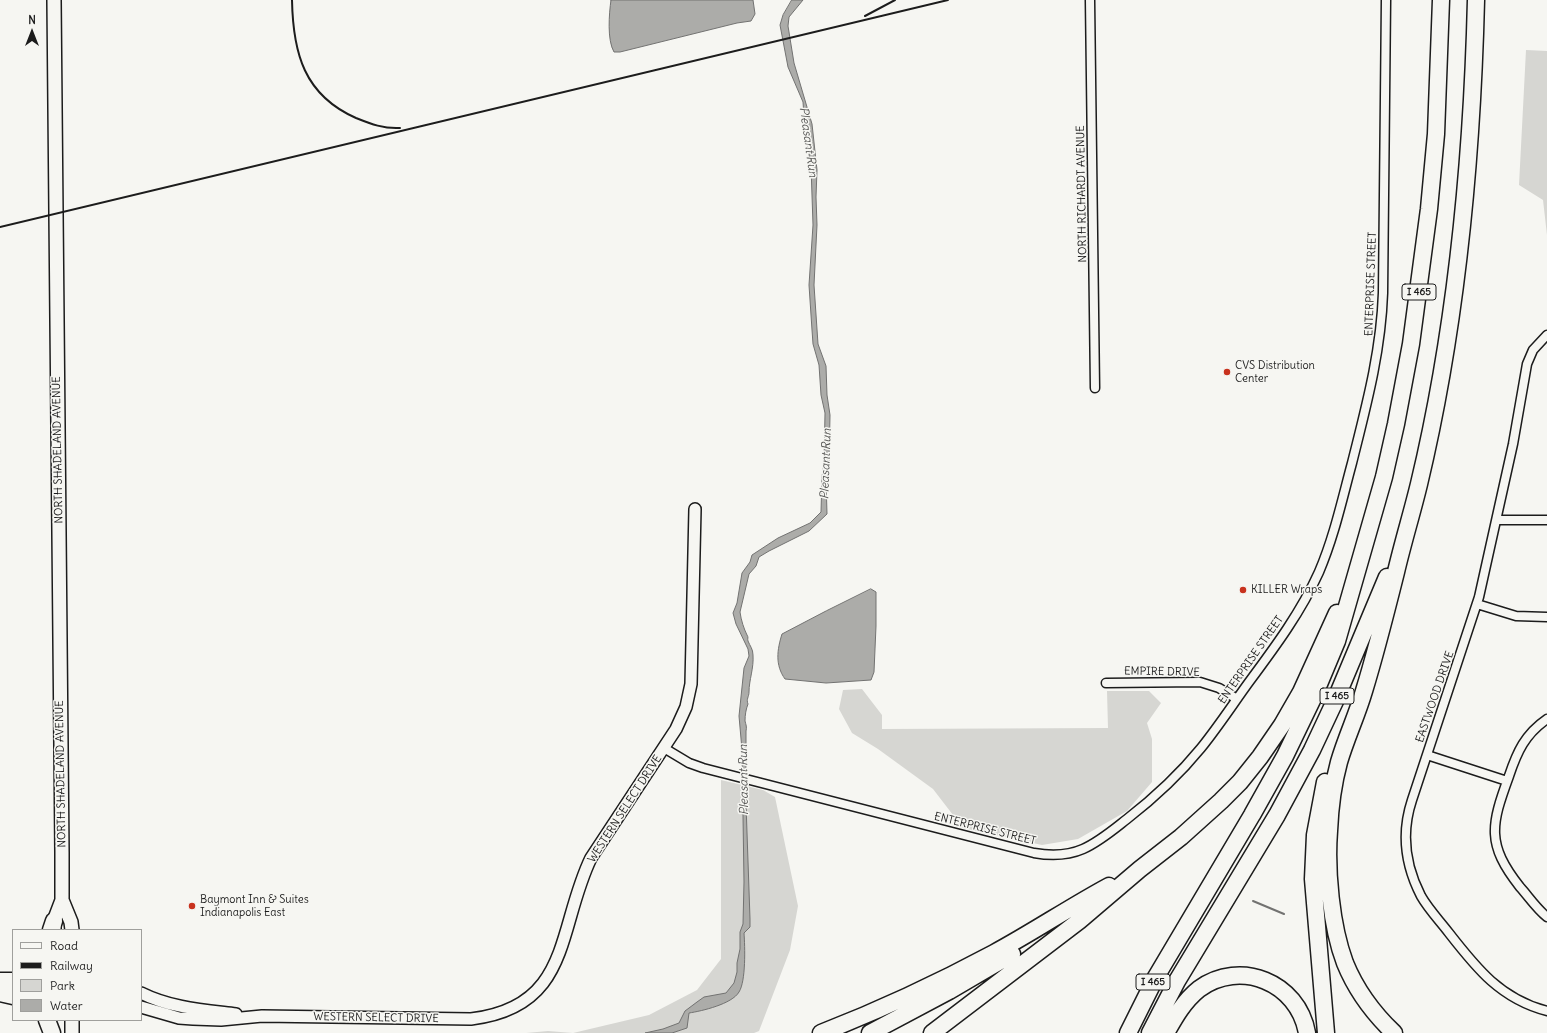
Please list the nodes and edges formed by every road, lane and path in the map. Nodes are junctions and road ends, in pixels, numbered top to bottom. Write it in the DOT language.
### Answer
graph roads {
  1 [pos="54,0"];
  2 [pos="1090,0"];
  3 [pos="1386,0"];
  4 [pos="1441,0"];
  5 [pos="1476,0"];
  6 [pos="1546,336"];
  7 [pos="1096,388"];
  8 [pos="696,508"];
  9 [pos="1496,520"];
  10 [pos="1547,520"];
  11 [pos="1405,535"];
  12 [pos="1354,578"];
  13 [pos="1477,604"];
  14 [pos="1547,618"];
  15 [pos="1383,622"];
  16 [pos="1106,683"];
  17 [pos="1237,699"];
  18 [pos="1547,719"];
  19 [pos="664,748"];
  20 [pos="1427,755"];
  21 [pos="1507,781"];
  22 [pos="1140,869"];
  23 [pos="62,900"];
  24 [pos="1103,900"];
  25 [pos="1547,917"];
  26 [pos="53,927"];
  27 [pos="72,929"];
  28 [pos="6,986"];
  29 [pos="142,994"];
  30 [pos="12,995"];
  31 [pos="142,1006"];
  32 [pos="1547,1011"];
  33 [pos="262,1016"];
  34 [pos="47,1021"];
  35 [pos="54,1021"];
  36 [pos="72,1021"];
  37 [pos="53,1033"];
  38 [pos="72,1033"];
  39 [pos="821,1033"];
  40 [pos="870,1033"];
  41 [pos="932,1033"];
  42 [pos="1128,1033"];
  43 [pos="1150,1033"];
  44 [pos="1166,1033"];
  45 [pos="1307,1033"];
  46 [pos="1326,1033"];
  47 [pos="1394,1033"];
  1 -- 23 [label="main road, NORTH SHADELAND AVENUE"];
  2 -- 7 [label="street, NORTH RICHARDT AVENUE"];
  3 -- 17 [label="street, ENTERPRISE STREET"];
  4 -- 12 [label="highway, I 465"];
  5 -- 11 [label="highway, I 465"];
  6 -- 9 [label="street, EASTWOOD DRIVE"];
  8 -- 19 [label="street, WESTERN SELECT DRIVE"];
  9 -- 10 [label="street"];
  9 -- 13 [label="street, EASTWOOD DRIVE"];
  11 -- 15 [label="highway"];
  11 -- 43 [label="highway, I 465"];
  12 -- 22 [label="highway"];
  12 -- 42 [label="highway, I 465"];
  13 -- 14 [label="street"];
  13 -- 20 [label="street, EASTWOOD DRIVE"];
  15 -- 46 [label="highway"];
  15 -- 47 [label="highway"];
  16 -- 17 [label="street, EMPIRE DRIVE"];
  17 -- 19 [label="street, ENTERPRISE STREET"];
  18 -- 21 [label="street"];
  19 -- 33 [label="street, WESTERN SELECT DRIVE"];
  20 -- 21 [label="street"];
  20 -- 32 [label="street, EASTWOOD DRIVE"];
  21 -- 25 [label="street"];
  22 -- 24 [label="highway"];
  22 -- 39 [label="highway"];
  23 -- 26 [label="main road, NORTH SHADELAND AVENUE"];
  23 -- 27 [label="main road, NORTH SHADELAND AVENUE"];
  24 -- 40 [label="highway"];
  24 -- 41 [label="highway"];
  28 -- 30 [label="highway"];
  29 -- 33 [label="street, WESTERN SELECT DRIVE"];
  31 -- 33 [label="street, WESTERN SELECT DRIVE"];
  34 -- 37 [label="highway"];
  35 -- 37 [label="main road"];
  36 -- 38 [label="main road"];
  44 -- 45 [label="highway"];
}
